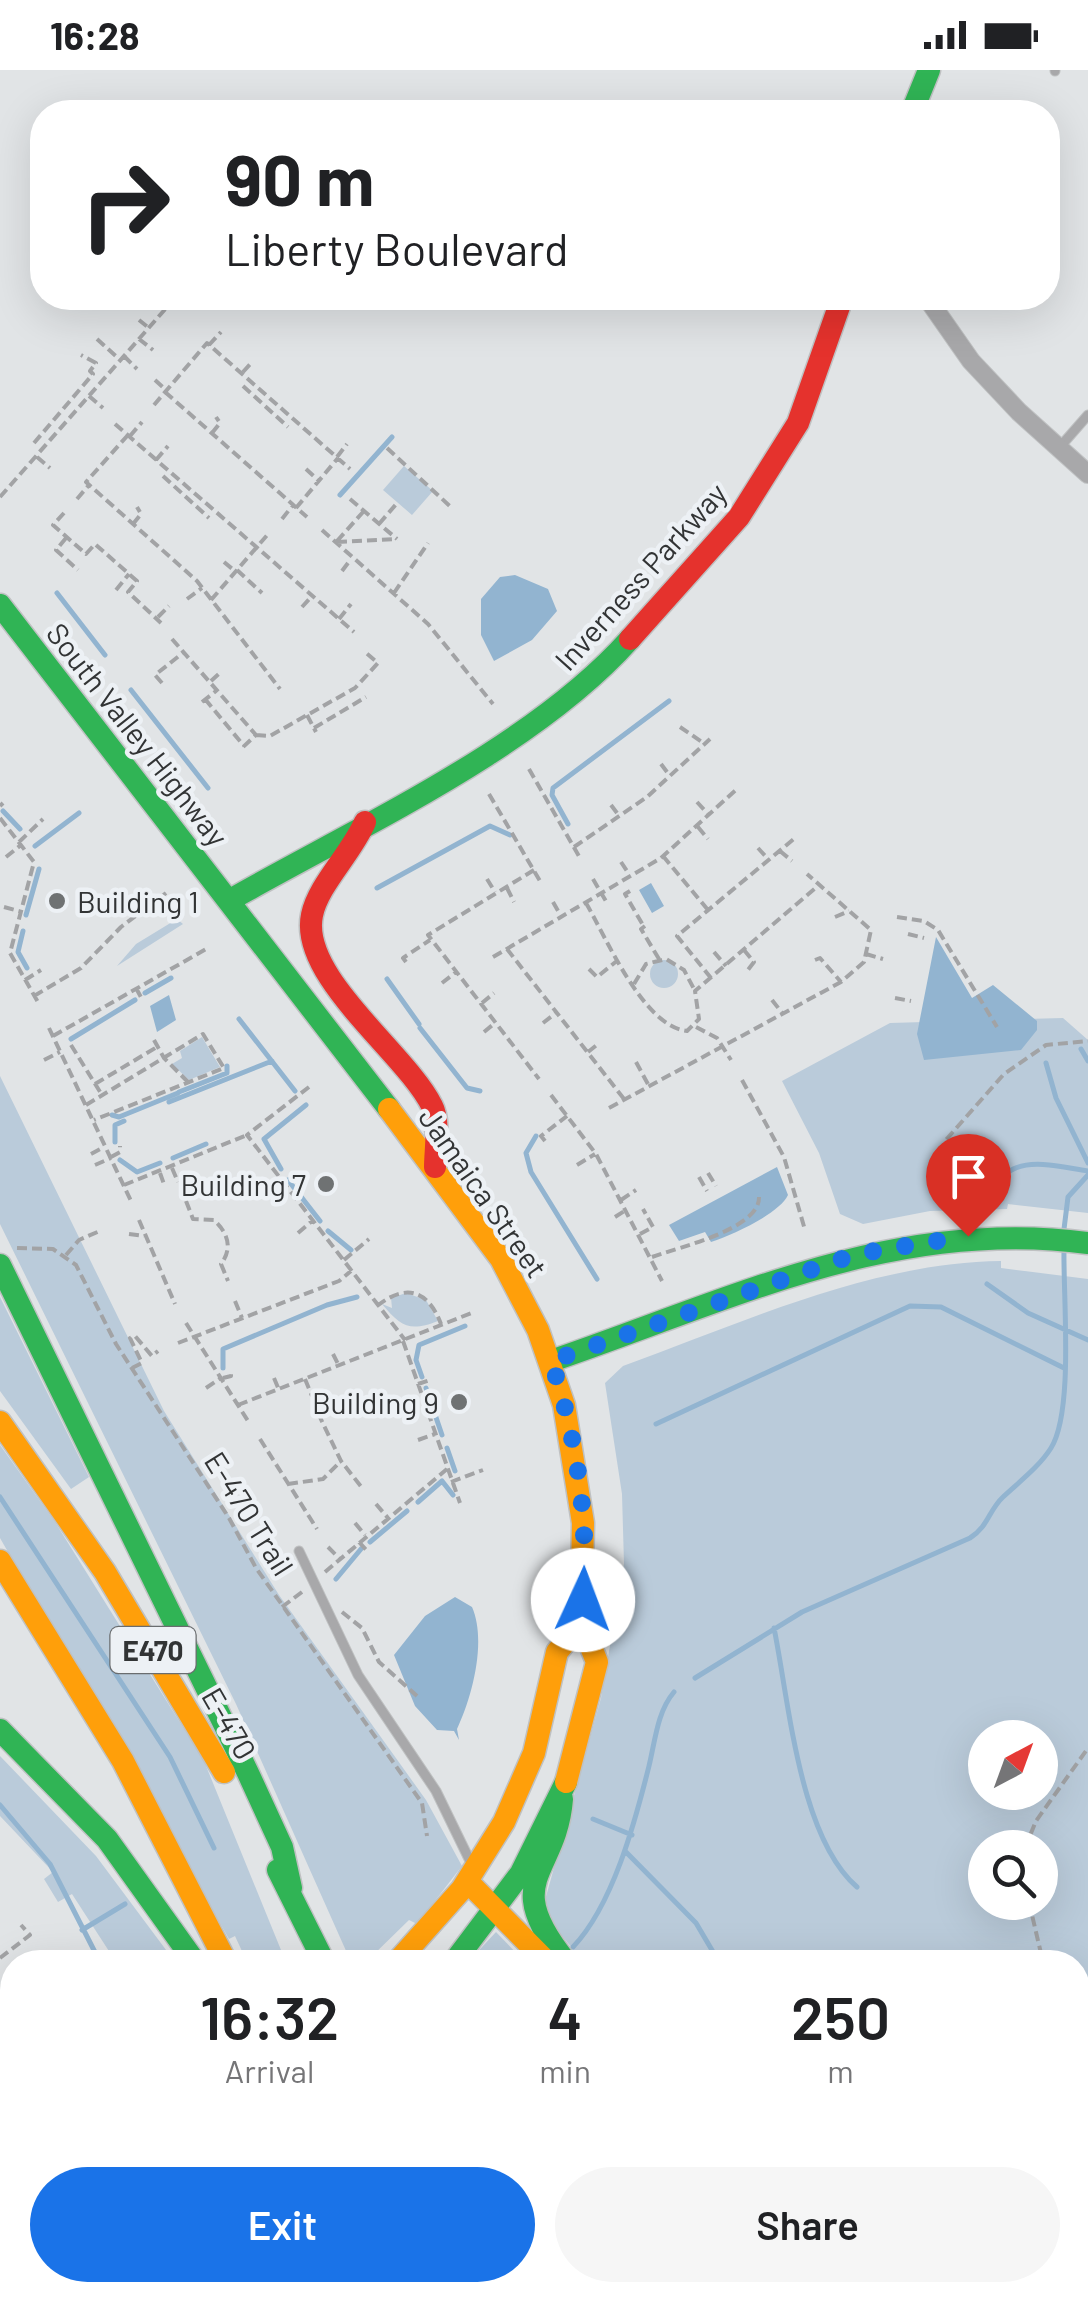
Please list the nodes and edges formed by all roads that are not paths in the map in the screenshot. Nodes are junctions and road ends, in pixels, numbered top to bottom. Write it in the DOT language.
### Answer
graph roads {
  1 [pos="929,70"];
  2 [pos="917,100"];
  3 [pos="838,310"];
  4 [pos="935,310"];
  5 [pos="1088,414"];
  6 [pos="1059,448"];
  7 [pos="1088,474"];
  8 [pos="0,605"];
  9 [pos="365,822"];
  10 [pos="230,900"];
  11 [pos="434,1167"];
  12 [pos="1088,1243"];
  13 [pos="7,1256"];
  14 [pos="551,1361"];
  15 [pos="0,1422"];
  16 [pos="299,1551"];
  17 [pos="0,1561"];
  18 [pos="581,1624"];
  19 [pos="0,1730"];
  20 [pos="562,1799"];
  21 [pos="472,1875"];
  22 [pos="291,1888"];
  23 [pos="497,1910"];
  24 [pos="532,1932"];
  25 [pos="187,1950"];
  26 [pos="220,1950"];
  27 [pos="319,1950"];
  28 [pos="407,1950"];
  29 [pos="464,1950"];
  30 [pos="540,1950"];
  31 [pos="552,1950"];
  1 -- 2 [label="main road"];
  3 -- 9 [label="main road, Inverness Parkway"];
  4 -- 6 [label="street"];
  5 -- 6 [label="lane"];
  6 -- 7 [label="street"];
  8 -- 10 [label="main road, South Valley Highway"];
  9 -- 10 [label="main road, Inverness Parkway"];
  9 -- 11 [label="main road"];
  10 -- 11 [label="main road, Jamaica Street"];
  11 -- 14 [label="main road, Jamaica Street"];
  12 -- 14 [label="main road"];
  13 -- 22 [label="main road"];
  14 -- 18 [label="main road, Jamaica Street"];
  15 -- 22 [label="main road, E-470 / E470"];
  16 -- 21 [label="lane"];
  17 -- 26 [label="main road, E470"];
  18 -- 20 [label="main road, Jamaica Street"];
  18 -- 21 [label="main road"];
  19 -- 25 [label="main road"];
  20 -- 23 [label="main road, Jamaica Street"];
  20 -- 24 [label="main road"];
  21 -- 23 [label="main road"];
  21 -- 28 [label="main road"];
  22 -- 27 [label="main road, E-470 / E470"];
  23 -- 24 [label="main road"];
  23 -- 29 [label="main road, Jamaica Street"];
  24 -- 30 [label="main road"];
  24 -- 31 [label="main road"];
}
